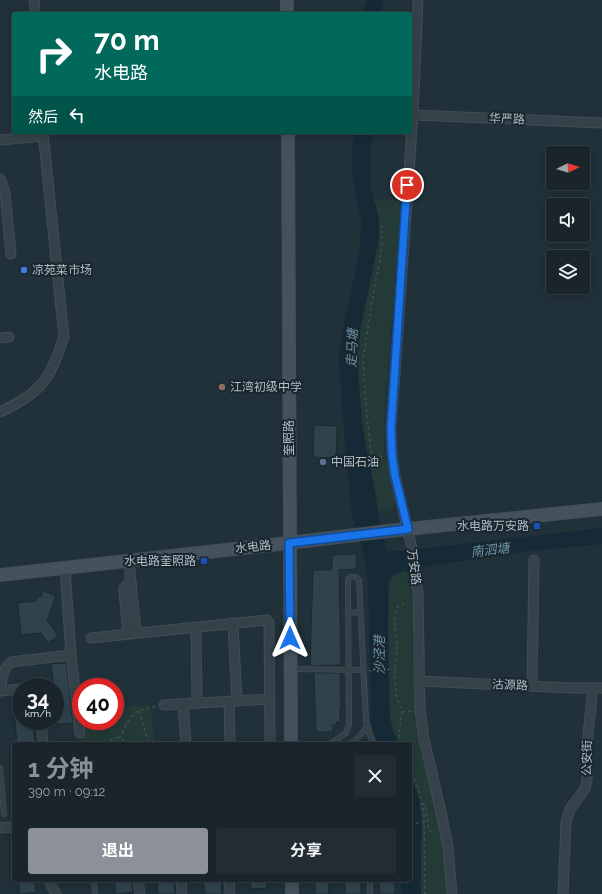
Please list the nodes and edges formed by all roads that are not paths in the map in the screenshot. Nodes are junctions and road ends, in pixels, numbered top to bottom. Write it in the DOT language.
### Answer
graph roads {
  1 [pos="34,0"];
  2 [pos="287,0"];
  3 [pos="418,0"];
  4 [pos="35,12"];
  5 [pos="287,12"];
  6 [pos="413,115"];
  7 [pos="602,123"];
  8 [pos="412,129"];
  9 [pos="43,134"];
  10 [pos="288,134"];
  11 [pos="412,134"];
  12 [pos="0,140"];
  13 [pos="0,181"];
  14 [pos="3,204"];
  15 [pos="11,254"];
  16 [pos="0,412"];
  17 [pos="602,509"];
  18 [pos="408,529"];
  19 [pos="289,543"];
  20 [pos="534,560"];
  21 [pos="129,561"];
  22 [pos="65,568"];
  23 [pos="0,575"];
  24 [pos="361,612"];
  25 [pos="348,613"];
  26 [pos="231,623"];
  27 [pos="196,627"];
  28 [pos="132,634"];
  29 [pos="91,638"];
  30 [pos="71,655"];
  31 [pos="290,669"];
  32 [pos="348,670"];
  33 [pos="364,670"];
  34 [pos="419,681"];
  35 [pos="532,686"];
  36 [pos="597,688"];
  37 [pos="12,690"];
  38 [pos="0,691"];
  39 [pos="270,698"];
  40 [pos="233,700"];
  41 [pos="197,703"];
  42 [pos="183,704"];
  43 [pos="164,705"];
  44 [pos="367,726"];
  45 [pos="42,730"];
  46 [pos="80,733"];
  47 [pos="43,742"];
  48 [pos="186,742"];
  49 [pos="230,742"];
  50 [pos="270,742"];
  51 [pos="291,742"];
  52 [pos="333,742"];
  53 [pos="352,742"];
  54 [pos="373,742"];
  55 [pos="0,768"];
  56 [pos="4,814"];
  57 [pos="0,828"];
  58 [pos="12,828"];
  59 [pos="50,882"];
  60 [pos="94,882"];
  61 [pos="138,882"];
  62 [pos="181,882"];
  63 [pos="229,882"];
  64 [pos="292,882"];
  65 [pos="370,882"];
  66 [pos="56,894"];
  67 [pos="95,894"];
  68 [pos="140,894"];
  69 [pos="182,894"];
  70 [pos="230,894"];
  71 [pos="292,894"];
  72 [pos="370,894"];
  73 [pos="452,894"];
  74 [pos="563,894"];
  1 -- 4 [label="street"];
  2 -- 5 [label="main road"];
  3 -- 6 [label="street, 万安路"];
  6 -- 7 [label="street, 华严路"];
  6 -- 8 [label="street, 万安路"];
  9 -- 12 [label="street"];
  9 -- 16 [label="street"];
  10 -- 19 [label="main road, 奎照路"];
  11 -- 18 [label="street, 万安路"];
  13 -- 14 [label="street"];
  14 -- 15 [label="street"];
  17 -- 18 [label="main road, 水电路"];
  18 -- 19 [label="main road, 水电路"];
  18 -- 34 [label="street, 万安路"];
  19 -- 21 [label="main road, 水电路"];
  19 -- 31 [label="main road, 奎照路"];
  20 -- 35 [label="street"];
  21 -- 22 [label="main road, 水电路"];
  21 -- 28 [label="street"];
  22 -- 23 [label="main road, 水电路"];
  22 -- 30 [label="street"];
  24 -- 25 [label="lane"];
  24 -- 25 [label="lane"];
  24 -- 33 [label="lane"];
  25 -- 32 [label="lane"];
  26 -- 27 [label="street"];
  26 -- 39 [label="street"];
  26 -- 40 [label="street"];
  27 -- 28 [label="street"];
  27 -- 41 [label="street"];
  28 -- 29 [label="street"];
  30 -- 38 [label="street"];
  30 -- 46 [label="street"];
  31 -- 32 [label="lane"];
  31 -- 51 [label="main road, 奎照路"];
  32 -- 33 [label="lane"];
  32 -- 52 [label="lane"];
  33 -- 44 [label="lane"];
  34 -- 35 [label="street, 沽源路"];
  34 -- 73 [label="street, 万安路"];
  35 -- 36 [label="street, 沽源路"];
  36 -- 74 [label="street, 公安街"];
  37 -- 38 [label="street"];
  39 -- 40 [label="street"];
  39 -- 50 [label="street"];
  40 -- 41 [label="street"];
  40 -- 49 [label="street"];
  41 -- 42 [label="street"];
  42 -- 43 [label="street"];
  42 -- 48 [label="street"];
  44 -- 53 [label="lane"];
  44 -- 54 [label="lane"];
  45 -- 47 [label="street"];
  55 -- 56 [label="lane"];
  57 -- 58 [label="street"];
  59 -- 66 [label="street"];
  60 -- 67 [label="lane"];
  61 -- 68 [label="street"];
  62 -- 69 [label="street"];
  63 -- 70 [label="street"];
  64 -- 71 [label="main road"];
  65 -- 72 [label="lane"];
}
